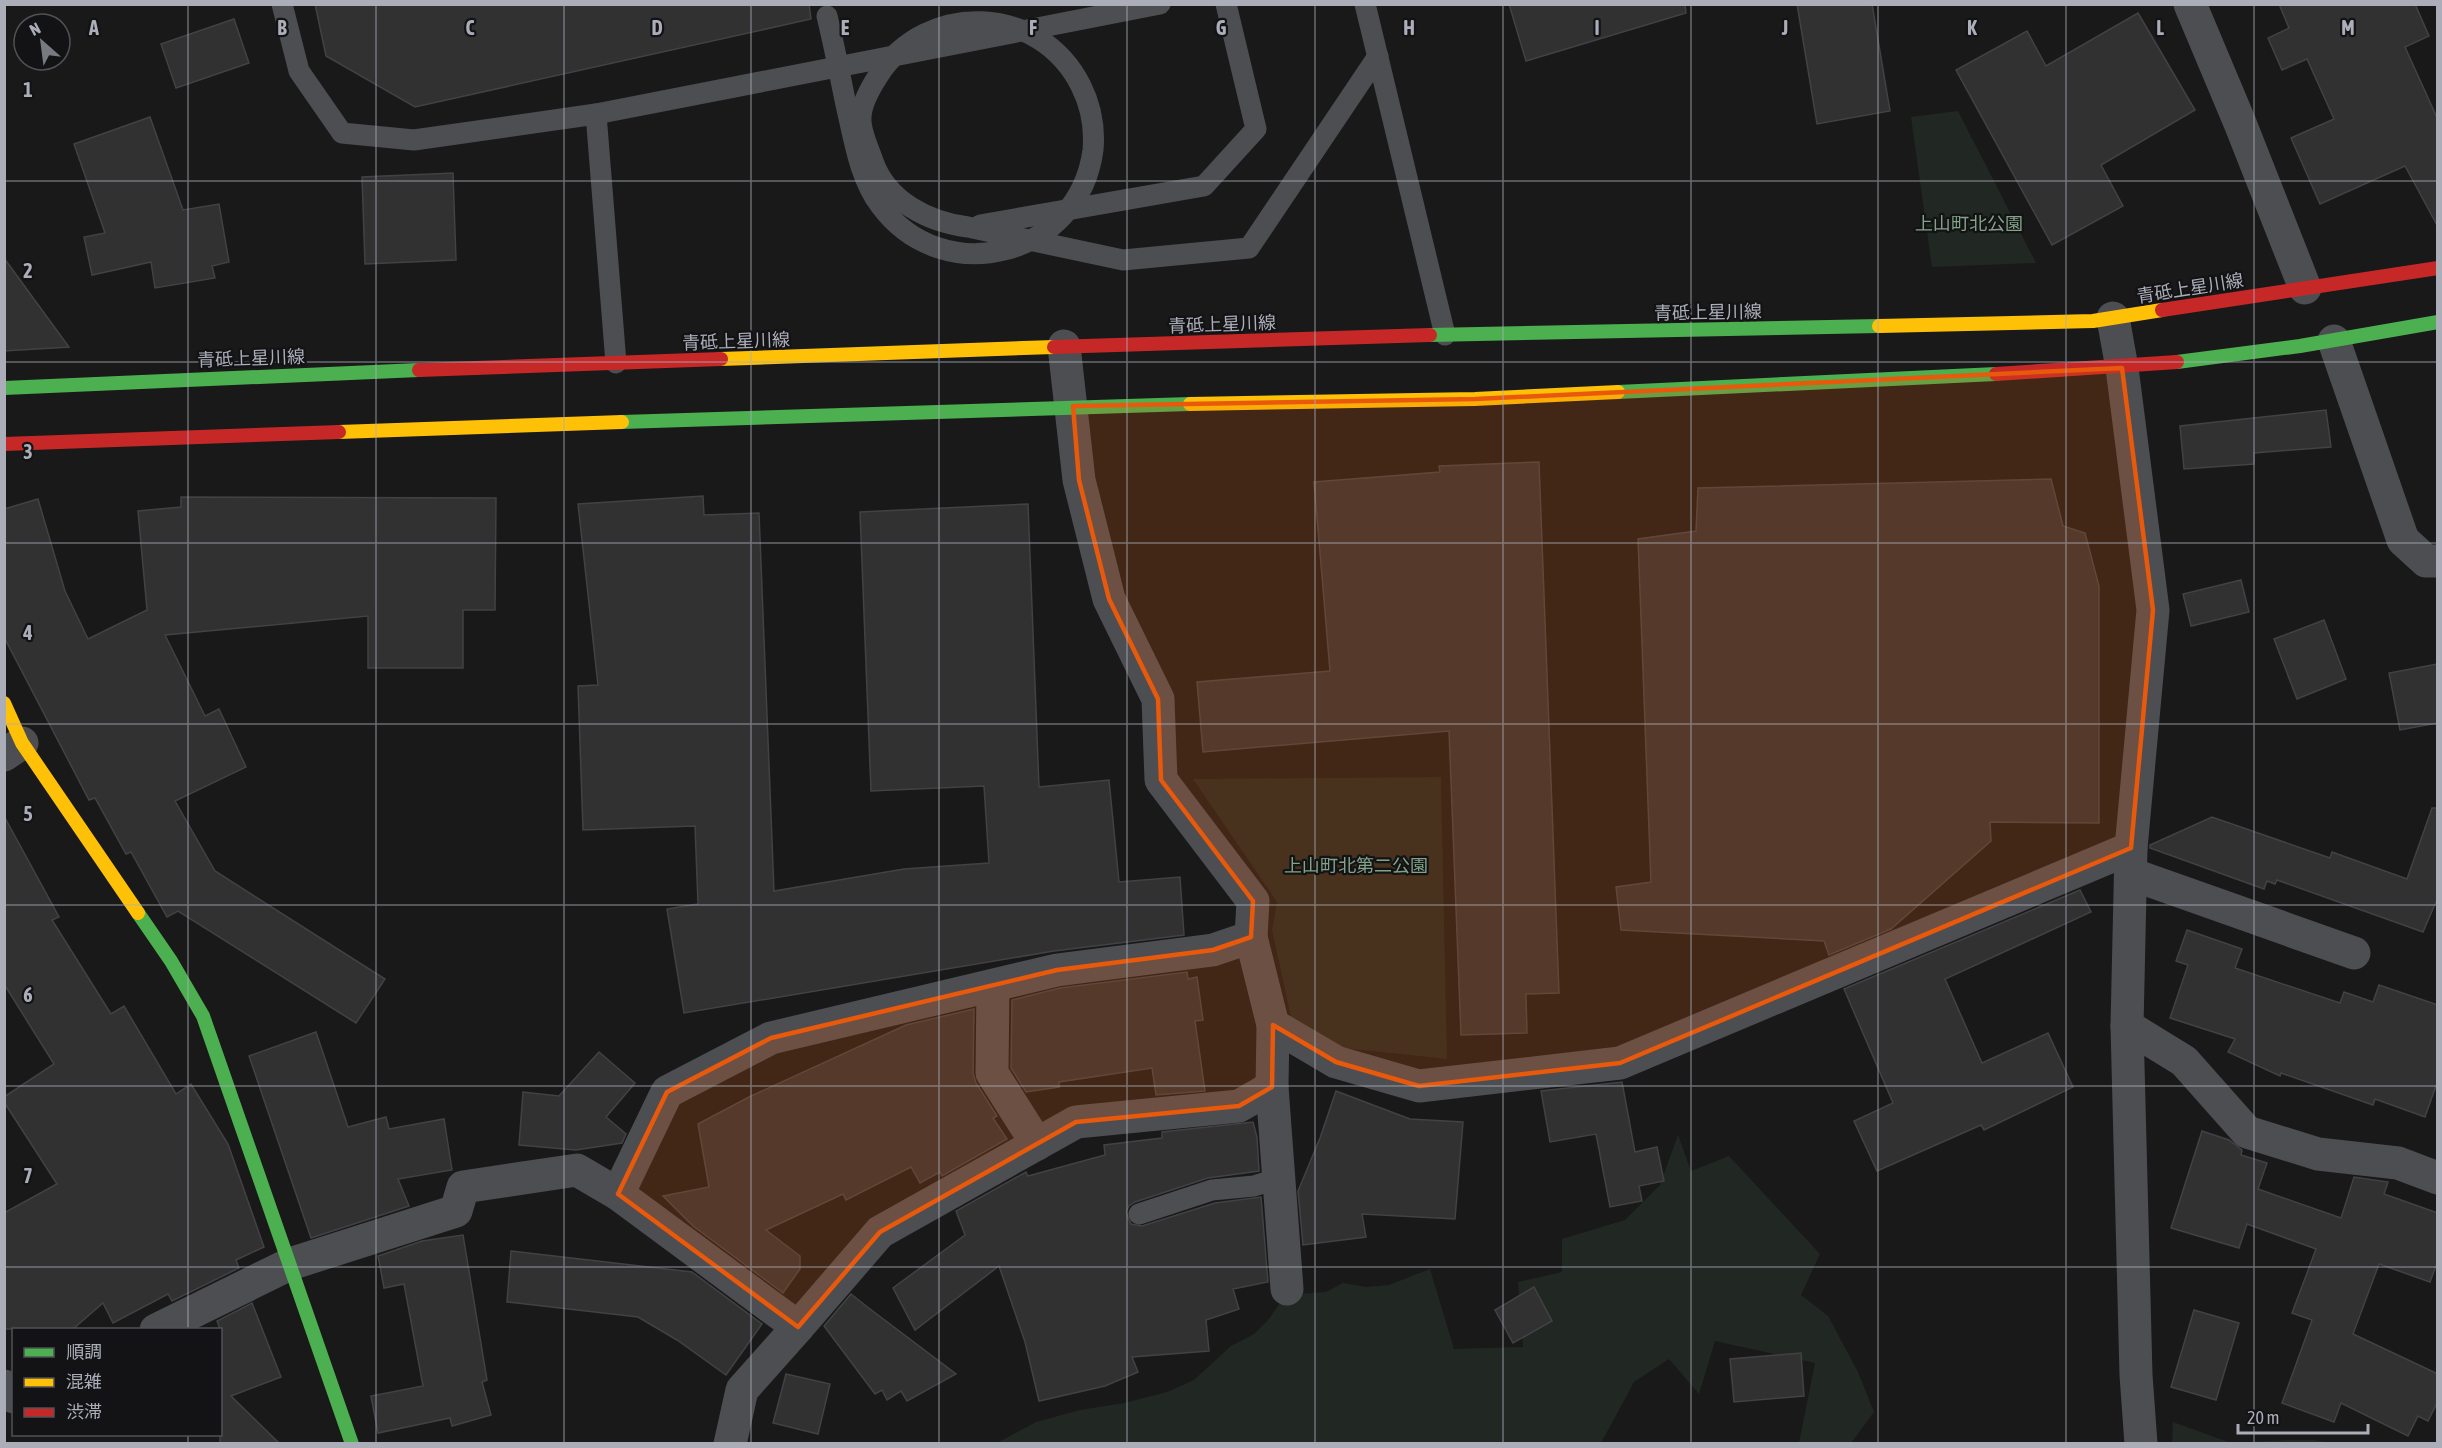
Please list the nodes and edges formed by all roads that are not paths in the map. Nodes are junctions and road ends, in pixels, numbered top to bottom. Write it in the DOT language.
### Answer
graph roads {
  1 [pos="282,4"];
  2 [pos="1160,4"];
  3 [pos="1226,4"];
  4 [pos="1365,4"];
  5 [pos="2190,4"];
  6 [pos="827,16"];
  7 [pos="1378,56"];
  8 [pos="596,114"];
  9 [pos="968,227"];
  10 [pos="2438,268"];
  11 [pos="2305,288"];
  12 [pos="2113,318"];
  13 [pos="2438,322"];
  14 [pos="1445,335"];
  15 [pos="2334,341"];
  16 [pos="1064,346"];
  17 [pos="616,363"];
  18 [pos="2122,368"];
  19 [pos="4,388"];
  20 [pos="1072,406"];
  21 [pos="4,444"];
  22 [pos="2438,561"];
  23 [pos="4,703"];
  24 [pos="14,749"];
  25 [pos="2131,861"];
  26 [pos="1251,937"];
  27 [pos="2354,953"];
  28 [pos="993,986"];
  29 [pos="1273,1025"];
  30 [pos="2127,1026"];
  31 [pos="1272,1087"];
  32 [pos="1037,1144"];
  33 [pos="1280,1178"];
  34 [pos="2438,1178"];
  35 [pos="618,1194"];
  36 [pos="1139,1214"];
  37 [pos="291,1264"];
  38 [pos="1287,1289"];
  39 [pos="798,1327"];
  40 [pos="158,1328"];
  41 [pos="352,1443"];
  42 [pos="730,1443"];
  43 [pos="2141,1443"];
  1 -- 8 [label="lane"];
  2 -- 8 [label="lane"];
  3 -- 9 [label="lane"];
  4 -- 7 [label="lane"];
  5 -- 11 [label="street"];
  6 -- 9 [label="lane"];
  7 -- 9 [label="lane"];
  7 -- 14 [label="lane"];
  8 -- 17 [label="lane"];
  10 -- 11 [label="main road, 青砥上星川線"];
  11 -- 12 [label="main road, 青砥上星川線"];
  12 -- 14 [label="main road, 青砥上星川線"];
  12 -- 18 [label="street"];
  13 -- 15 [label="main road"];
  14 -- 16 [label="main road, 青砥上星川線"];
  15 -- 18 [label="main road"];
  15 -- 22 [label="street"];
  16 -- 17 [label="main road, 青砥上星川線"];
  16 -- 20 [label="street"];
  17 -- 19 [label="main road, 青砥上星川線"];
  18 -- 20 [label="main road"];
  18 -- 25 [label="street"];
  20 -- 21 [label="main road"];
  20 -- 26 [label="street"];
  23 -- 24 [label="main road"];
  24 -- 37 [label="main road"];
  25 -- 27 [label="street"];
  25 -- 29 [label="street"];
  25 -- 30 [label="street"];
  26 -- 28 [label="street"];
  26 -- 29 [label="street"];
  28 -- 32 [label="street"];
  28 -- 35 [label="street"];
  29 -- 31 [label="street"];
  30 -- 34 [label="street"];
  30 -- 43 [label="street"];
  31 -- 32 [label="street"];
  31 -- 33 [label="street"];
  32 -- 39 [label="street"];
  33 -- 36 [label="lane"];
  33 -- 38 [label="street"];
  35 -- 37 [label="street"];
  35 -- 39 [label="street"];
  37 -- 40 [label="street"];
  37 -- 41 [label="main road"];
  39 -- 42 [label="street"];
}
